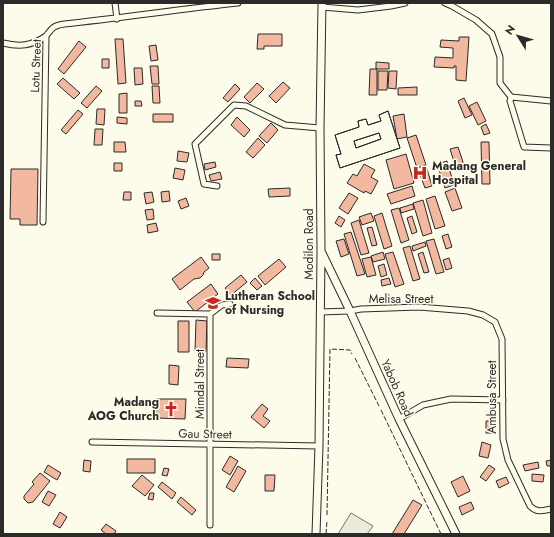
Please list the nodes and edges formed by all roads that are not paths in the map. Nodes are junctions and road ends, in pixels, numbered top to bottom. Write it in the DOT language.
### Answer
graph roads {
  1 [pos="115,3"];
  2 [pos="238,3"];
  3 [pos="405,3"];
  4 [pos="445,3"];
  5 [pos="322,5"];
  6 [pos="117,19"];
  7 [pos="46,36"];
  8 [pos="3,43"];
  9 [pos="511,98"];
  10 [pos="551,101"];
  11 [pos="320,128"];
  12 [pos="551,148"];
  13 [pos="217,186"];
  14 [pos="43,222"];
  15 [pos="321,251"];
  16 [pos="230,304"];
  17 [pos="350,311"];
  18 [pos="320,312"];
  19 [pos="157,313"];
  20 [pos="210,314"];
  21 [pos="483,315"];
  22 [pos="503,400"];
  23 [pos="399,419"];
  24 [pos="92,442"];
  25 [pos="210,445"];
  26 [pos="319,446"];
  27 [pos="551,509"];
  28 [pos="210,525"];
  29 [pos="316,534"];
  30 [pos="456,534"];
  1 -- 6 [label="street"];
  2 -- 6 [label="street, Lotu Street"];
  3 -- 5 [label="street"];
  4 -- 9 [label="street"];
  5 -- 11 [label="main road, Modilon Road"];
  6 -- 7 [label="street, Lotu Street"];
  7 -- 8 [label="street"];
  7 -- 14 [label="street, Lotu Street"];
  9 -- 10 [label="street"];
  9 -- 12 [label="street"];
  11 -- 13 [label="street"];
  11 -- 15 [label="main road, Modilon Road"];
  15 -- 17 [label="main road, Yabob Road"];
  15 -- 18 [label="main road, Modilon Road"];
  16 -- 20 [label="street"];
  17 -- 18 [label="street, Melisa Street"];
  17 -- 21 [label="street, Melisa Street"];
  17 -- 23 [label="main road, Yabob Road"];
  18 -- 26 [label="main road, Modilon Road"];
  19 -- 20 [label="street"];
  20 -- 25 [label="street, Mimdal Street"];
  21 -- 22 [label="street, Ambusa Street"];
  22 -- 23 [label="street"];
  22 -- 27 [label="street, Ambusa Street"];
  23 -- 30 [label="main road, Yabob Road"];
  24 -- 25 [label="street, Gau Street"];
  25 -- 26 [label="street, Gau Street"];
  25 -- 28 [label="street, Mimdal Street"];
  26 -- 29 [label="main road, Modilon Road"];
}
